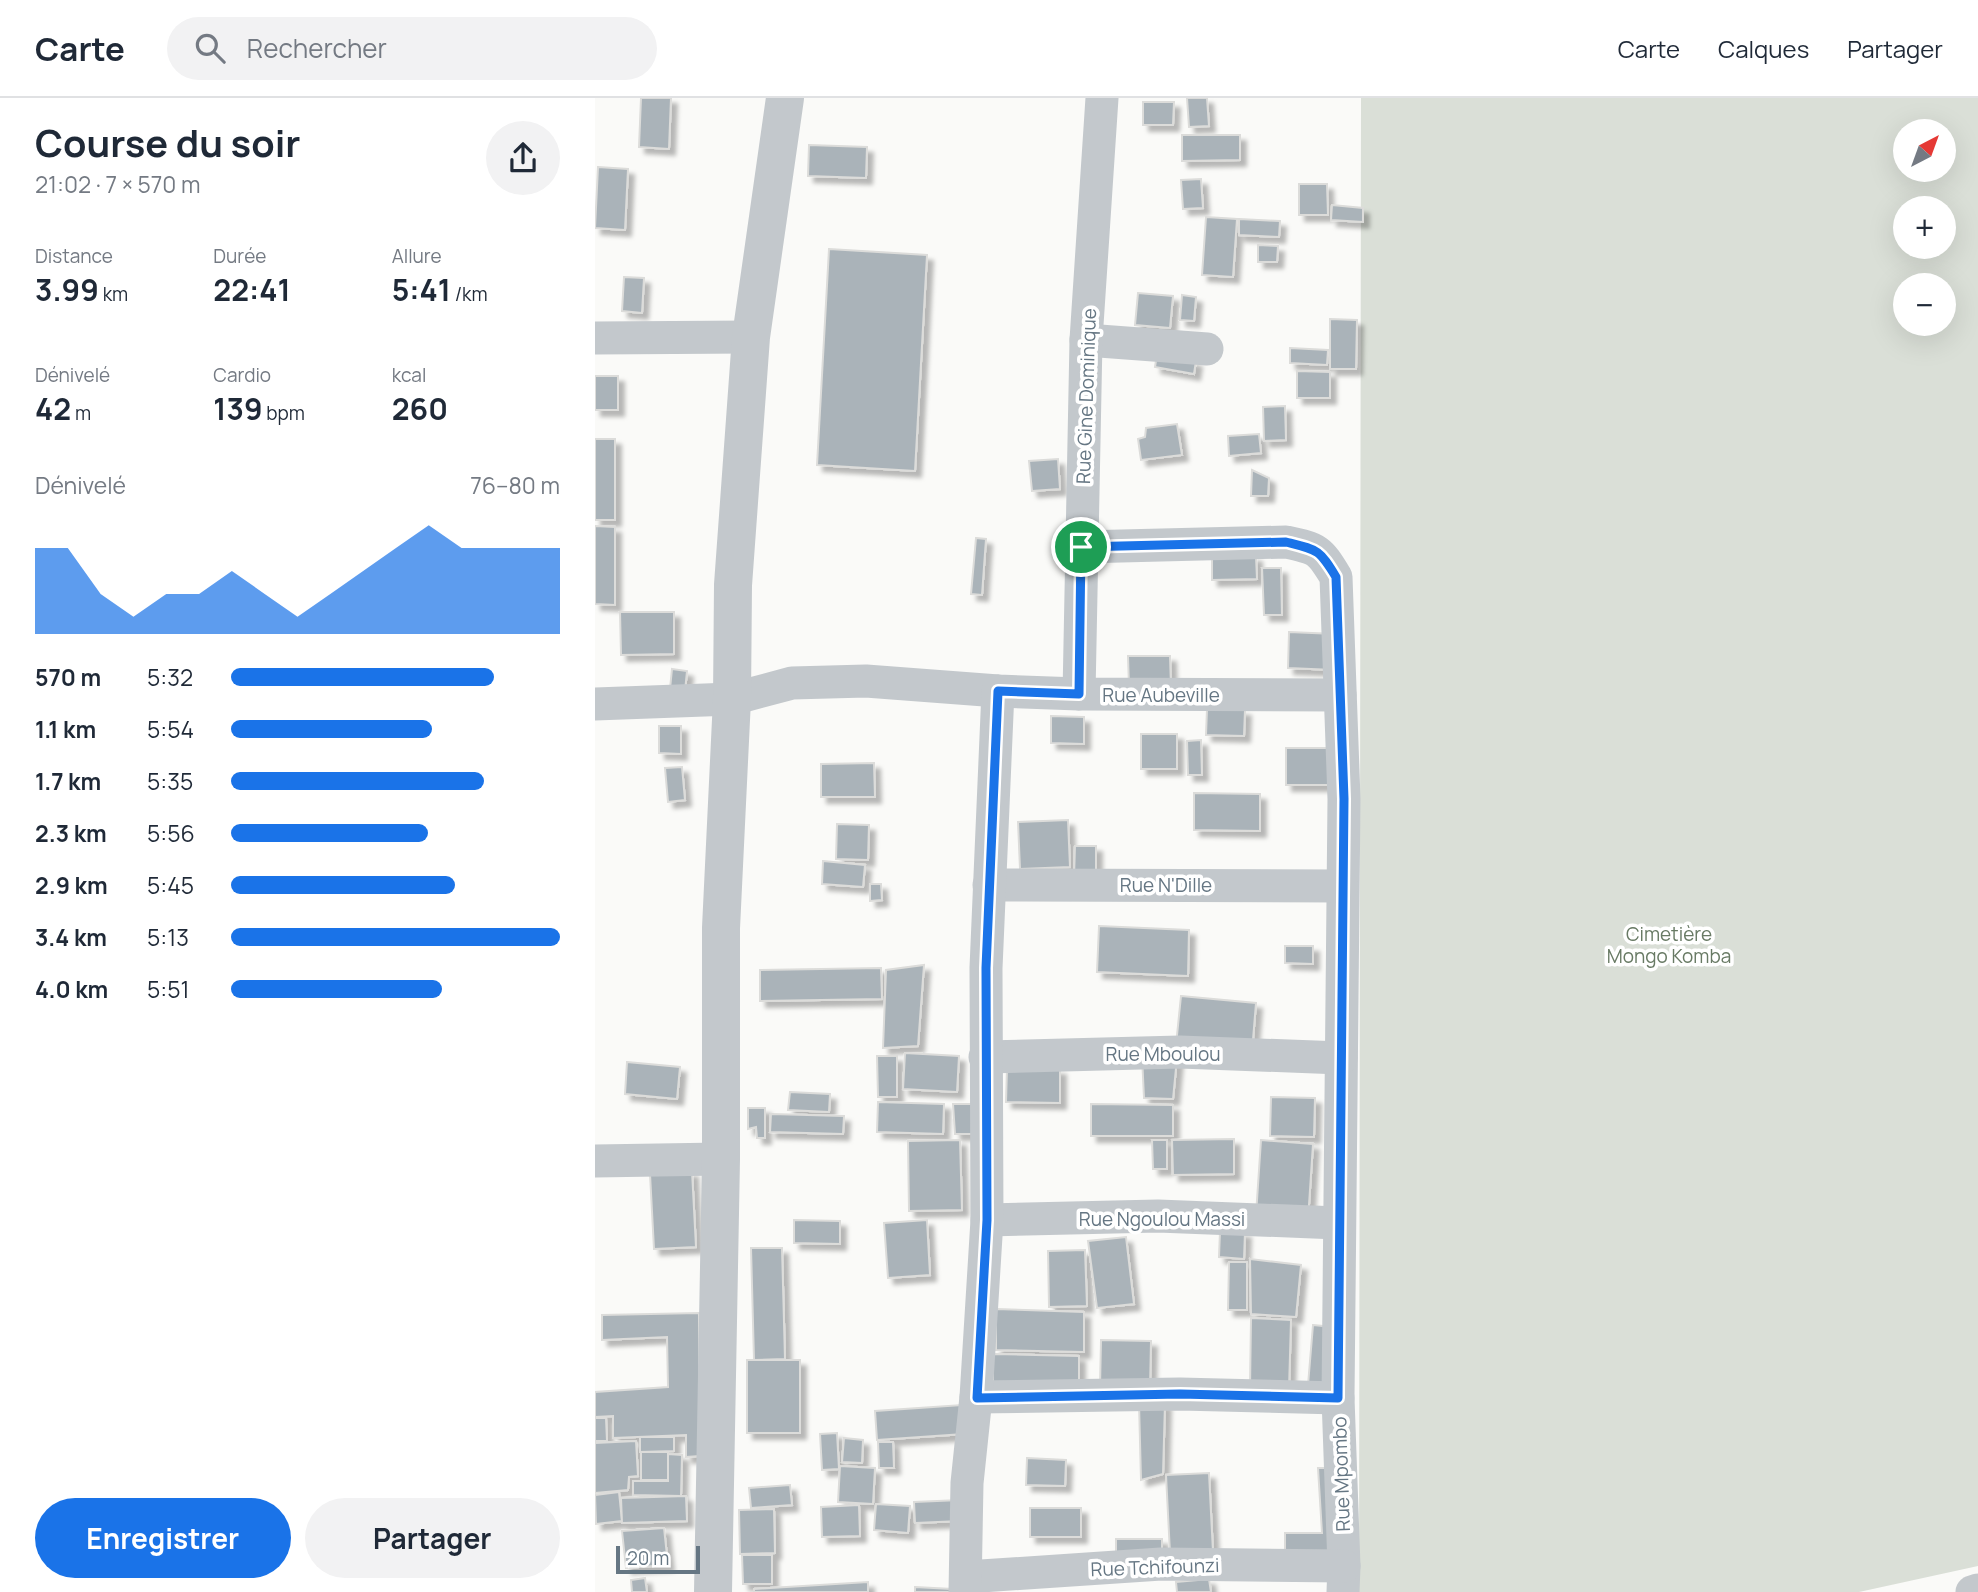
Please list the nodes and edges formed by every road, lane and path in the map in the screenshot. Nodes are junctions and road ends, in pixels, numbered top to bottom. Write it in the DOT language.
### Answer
graph roads {
  1 [pos="785,98"];
  2 [pos="1102,98"];
  3 [pos="751,337"];
  4 [pos="595,338"];
  5 [pos="1086,340"];
  6 [pos="1207,349"];
  7 [pos="1081,547"];
  8 [pos="998,691"];
  9 [pos="1079,694"];
  10 [pos="1340,695"];
  11 [pos="732,699"];
  12 [pos="595,704"];
  13 [pos="989,886"];
  14 [pos="1342,886"];
  15 [pos="985,1057"];
  16 [pos="1341,1058"];
  17 [pos="721,1159"];
  18 [pos="595,1161"];
  19 [pos="987,1220"];
  20 [pos="1338,1223"];
  21 [pos="977,1398"];
  22 [pos="1338,1398"];
  23 [pos="1344,1579"];
  24 [pos="965,1584"];
  25 [pos="1978,1590"];
  26 [pos="713,1592"];
  27 [pos="1972,1592"];
  1 -- 3 [label="street"];
  2 -- 5 [label="street, Rue Gine Dominique"];
  3 -- 4 [label="street"];
  3 -- 11 [label="street"];
  5 -- 6 [label="street"];
  5 -- 7 [label="street, Rue Gine Dominique"];
  7 -- 9 [label="street, Rue Gine Dominique"];
  7 -- 10 [label="street, Rue Mpombo"];
  8 -- 9 [label="street, Rue Aubeville"];
  8 -- 11 [label="street, Rue Aubeville"];
  8 -- 13 [label="street"];
  9 -- 10 [label="street, Rue Aubeville"];
  10 -- 14 [label="street, Rue Mpombo"];
  11 -- 12 [label="street, Rue Aubeville"];
  11 -- 17 [label="street"];
  13 -- 14 [label="street, Rue N'Dille"];
  13 -- 15 [label="street"];
  14 -- 16 [label="street, Rue Mpombo"];
  15 -- 16 [label="street, Rue Mboulou"];
  15 -- 19 [label="street"];
  16 -- 20 [label="street, Rue Mpombo"];
  17 -- 18 [label="street"];
  17 -- 26 [label="street"];
  19 -- 20 [label="street, Rue Ngoulou Massi"];
  19 -- 21 [label="street"];
  20 -- 22 [label="street, Rue Mpombo"];
  21 -- 22 [label="street"];
  21 -- 24 [label="street"];
  22 -- 23 [label="street, Rue Mpombo"];
  23 -- 24 [label="street, Rue Tchifounzi"];
  25 -- 27 [label="street"];
}
